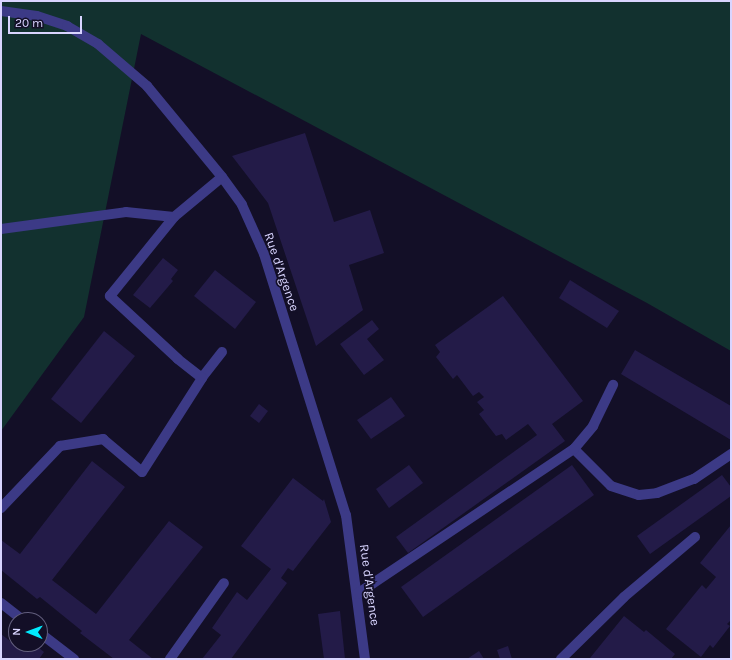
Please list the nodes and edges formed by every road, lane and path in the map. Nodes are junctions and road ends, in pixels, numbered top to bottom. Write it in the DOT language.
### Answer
graph roads {
  1 [pos="1,12"];
  2 [pos="222,177"];
  3 [pos="174,217"];
  4 [pos="1,229"];
  5 [pos="222,352"];
  6 [pos="202,378"];
  7 [pos="613,386"];
  8 [pos="574,449"];
  9 [pos="731,454"];
  10 [pos="1,508"];
  11 [pos="695,537"];
  12 [pos="224,583"];
  13 [pos="357,594"];
  14 [pos="1,603"];
  15 [pos="13,612"];
  16 [pos="48,639"];
  17 [pos="74,659"];
  18 [pos="170,659"];
  19 [pos="365,659"];
  20 [pos="561,659"];
  1 -- 2 [label="street, Rue d'Argence"];
  2 -- 3 [label="street"];
  2 -- 13 [label="street, Rue d'Argence"];
  3 -- 4 [label="street"];
  3 -- 6 [label="street"];
  5 -- 6 [label="street"];
  6 -- 10 [label="street"];
  7 -- 8 [label="street"];
  8 -- 9 [label="street"];
  8 -- 13 [label="street"];
  11 -- 20 [label="street"];
  12 -- 18 [label="street"];
  13 -- 19 [label="street, Rue d'Argence"];
  14 -- 15 [label="street"];
  16 -- 17 [label="street"];
}
